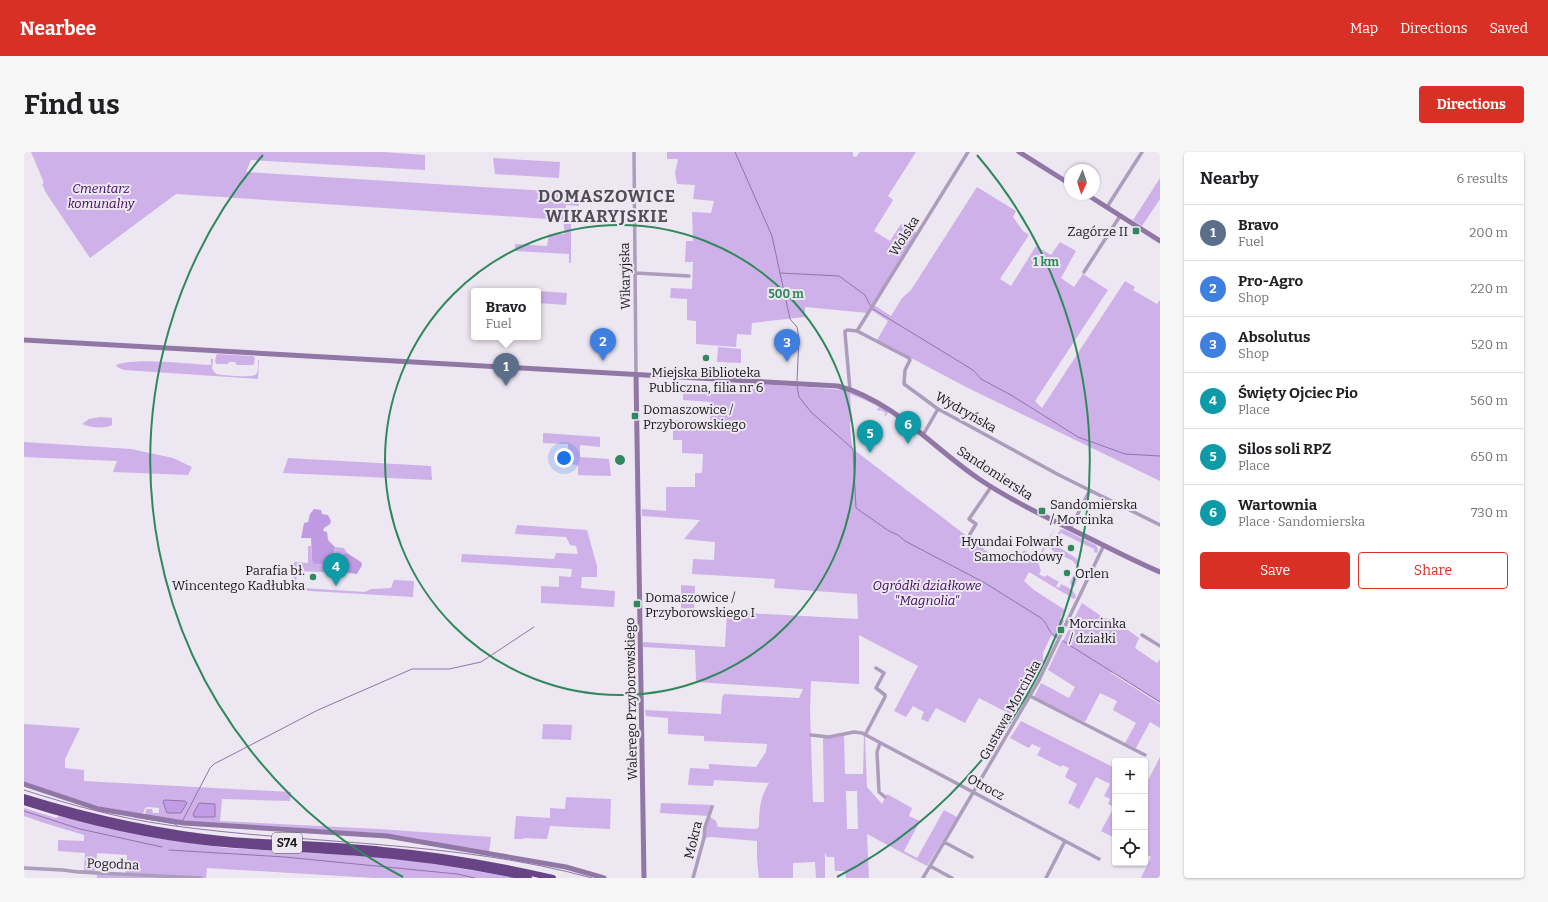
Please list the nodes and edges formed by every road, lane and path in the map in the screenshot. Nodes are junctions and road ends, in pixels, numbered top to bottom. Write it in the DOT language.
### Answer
graph roads {
  1 [pos="634,152"];
  2 [pos="968,152"];
  3 [pos="1019,152"];
  4 [pos="1142,152"];
  5 [pos="1064,180"];
  6 [pos="1096,200"];
  7 [pos="1107,207"];
  8 [pos="1120,216"];
  9 [pos="1160,241"];
  10 [pos="1084,272"];
  11 [pos="635,273"];
  12 [pos="689,276"];
  13 [pos="857,331"];
  14 [pos="24,340"];
  15 [pos="636,375"];
  16 [pos="849,390"];
  17 [pos="938,409"];
  18 [pos="922,436"];
  19 [pos="991,487"];
  20 [pos="1090,490"];
  21 [pos="1160,525"];
  22 [pos="1070,529"];
  23 [pos="970,534"];
  24 [pos="1104,545"];
  25 [pos="1160,572"];
  26 [pos="1142,635"];
  27 [pos="1160,646"];
  28 [pos="876,668"];
  29 [pos="1030,696"];
  30 [pos="864,734"];
  31 [pos="812,735"];
  32 [pos="880,742"];
  33 [pos="1145,755"];
  34 [pos="24,784"];
  35 [pos="974,792"];
  36 [pos="885,796"];
  37 [pos="24,797"];
  38 [pos="24,802"];
  39 [pos="712,807"];
  40 [pos="1065,841"];
  41 [pos="944,842"];
  42 [pos="972,857"];
  43 [pos="1099,859"];
  44 [pos="930,866"];
  45 [pos="24,868"];
  46 [pos="202,878"];
  47 [pos="530,878"];
  48 [pos="553,878"];
  49 [pos="604,878"];
  50 [pos="644,878"];
  51 [pos="693,878"];
  52 [pos="923,878"];
  53 [pos="952,878"];
  54 [pos="1046,878"];
  1 -- 11 [label="street, Wikaryjska"];
  2 -- 13 [label="street, Wolska"];
  3 -- 5 [label="street"];
  4 -- 7 [label="street"];
  6 -- 7 [label="street"];
  7 -- 8 [label="street"];
  8 -- 9 [label="street"];
  8 -- 10 [label="street"];
  11 -- 12 [label="street"];
  11 -- 15 [label="street, Wikaryjska"];
  13 -- 16 [label="street"];
  13 -- 17 [label="street, Wydryńska"];
  14 -- 15 [label="street, Sandomierska"];
  15 -- 16 [label="street, Sandomierska"];
  15 -- 50 [label="street, Walerego Przyborowskiego"];
  16 -- 18 [label="street, Sandomierska"];
  17 -- 18 [label="street"];
  17 -- 20 [label="street, Wydryńska"];
  18 -- 19 [label="street, Sandomierska"];
  19 -- 22 [label="street, Sandomierska"];
  19 -- 23 [label="street"];
  20 -- 21 [label="street, Wydryńska"];
  20 -- 22 [label="street"];
  22 -- 24 [label="street, Sandomierska"];
  24 -- 25 [label="street, Sandomierska"];
  24 -- 29 [label="street, Gustawa Morcinka"];
  26 -- 27 [label="street"];
  28 -- 30 [label="street"];
  29 -- 33 [label="street"];
  29 -- 35 [label="street, Gustawa Morcinka"];
  30 -- 31 [label="street"];
  30 -- 32 [label="street, Otrocz"];
  32 -- 35 [label="street, Otrocz"];
  32 -- 36 [label="street"];
  34 -- 49 [label="street"];
  35 -- 40 [label="street, Otrocz"];
  35 -- 41 [label="street, Gustawa Morcinka"];
  37 -- 48 [label="highway, S74"];
  38 -- 47 [label="highway, S74"];
  39 -- 51 [label="street, Mokra"];
  40 -- 43 [label="street, Otrocz"];
  40 -- 54 [label="street"];
  41 -- 42 [label="street"];
  41 -- 44 [label="street, Gustawa Morcinka"];
  44 -- 52 [label="street, Gustawa Morcinka"];
  44 -- 53 [label="street"];
  45 -- 46 [label="street, Pogodna"];
}
